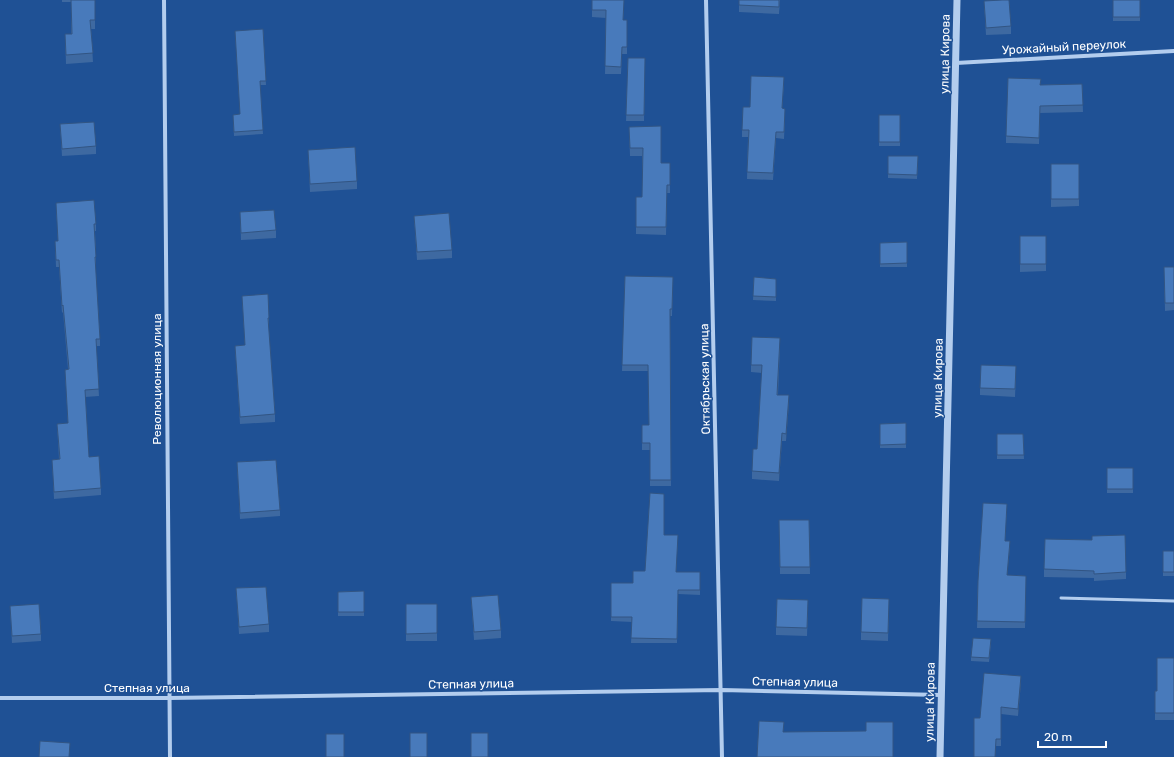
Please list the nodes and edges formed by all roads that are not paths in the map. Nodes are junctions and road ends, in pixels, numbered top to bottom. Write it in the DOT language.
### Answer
graph roads {
  1 [pos="164,0"];
  2 [pos="706,0"];
  3 [pos="957,0"];
  4 [pos="1174,51"];
  5 [pos="956,63"];
  6 [pos="1061,598"];
  7 [pos="1174,602"];
  8 [pos="722,690"];
  9 [pos="941,695"];
  10 [pos="0,698"];
  11 [pos="169,698"];
  12 [pos="170,757"];
  13 [pos="722,757"];
  14 [pos="940,757"];
  1 -- 11 [label="street, Революционная улица"];
  2 -- 8 [label="street, Октябрьская улица"];
  3 -- 5 [label="street, улица Кирова"];
  4 -- 5 [label="street, Урожайный переулок"];
  5 -- 9 [label="street, улица Кирова"];
  6 -- 7 [label="lane"];
  8 -- 9 [label="street, Степная улица"];
  8 -- 11 [label="street, Степная улица"];
  8 -- 13 [label="street, Октябрьская улица"];
  9 -- 14 [label="street, улица Кирова"];
  10 -- 11 [label="street, Степная улица"];
  11 -- 12 [label="street, Революционная улица"];
}
